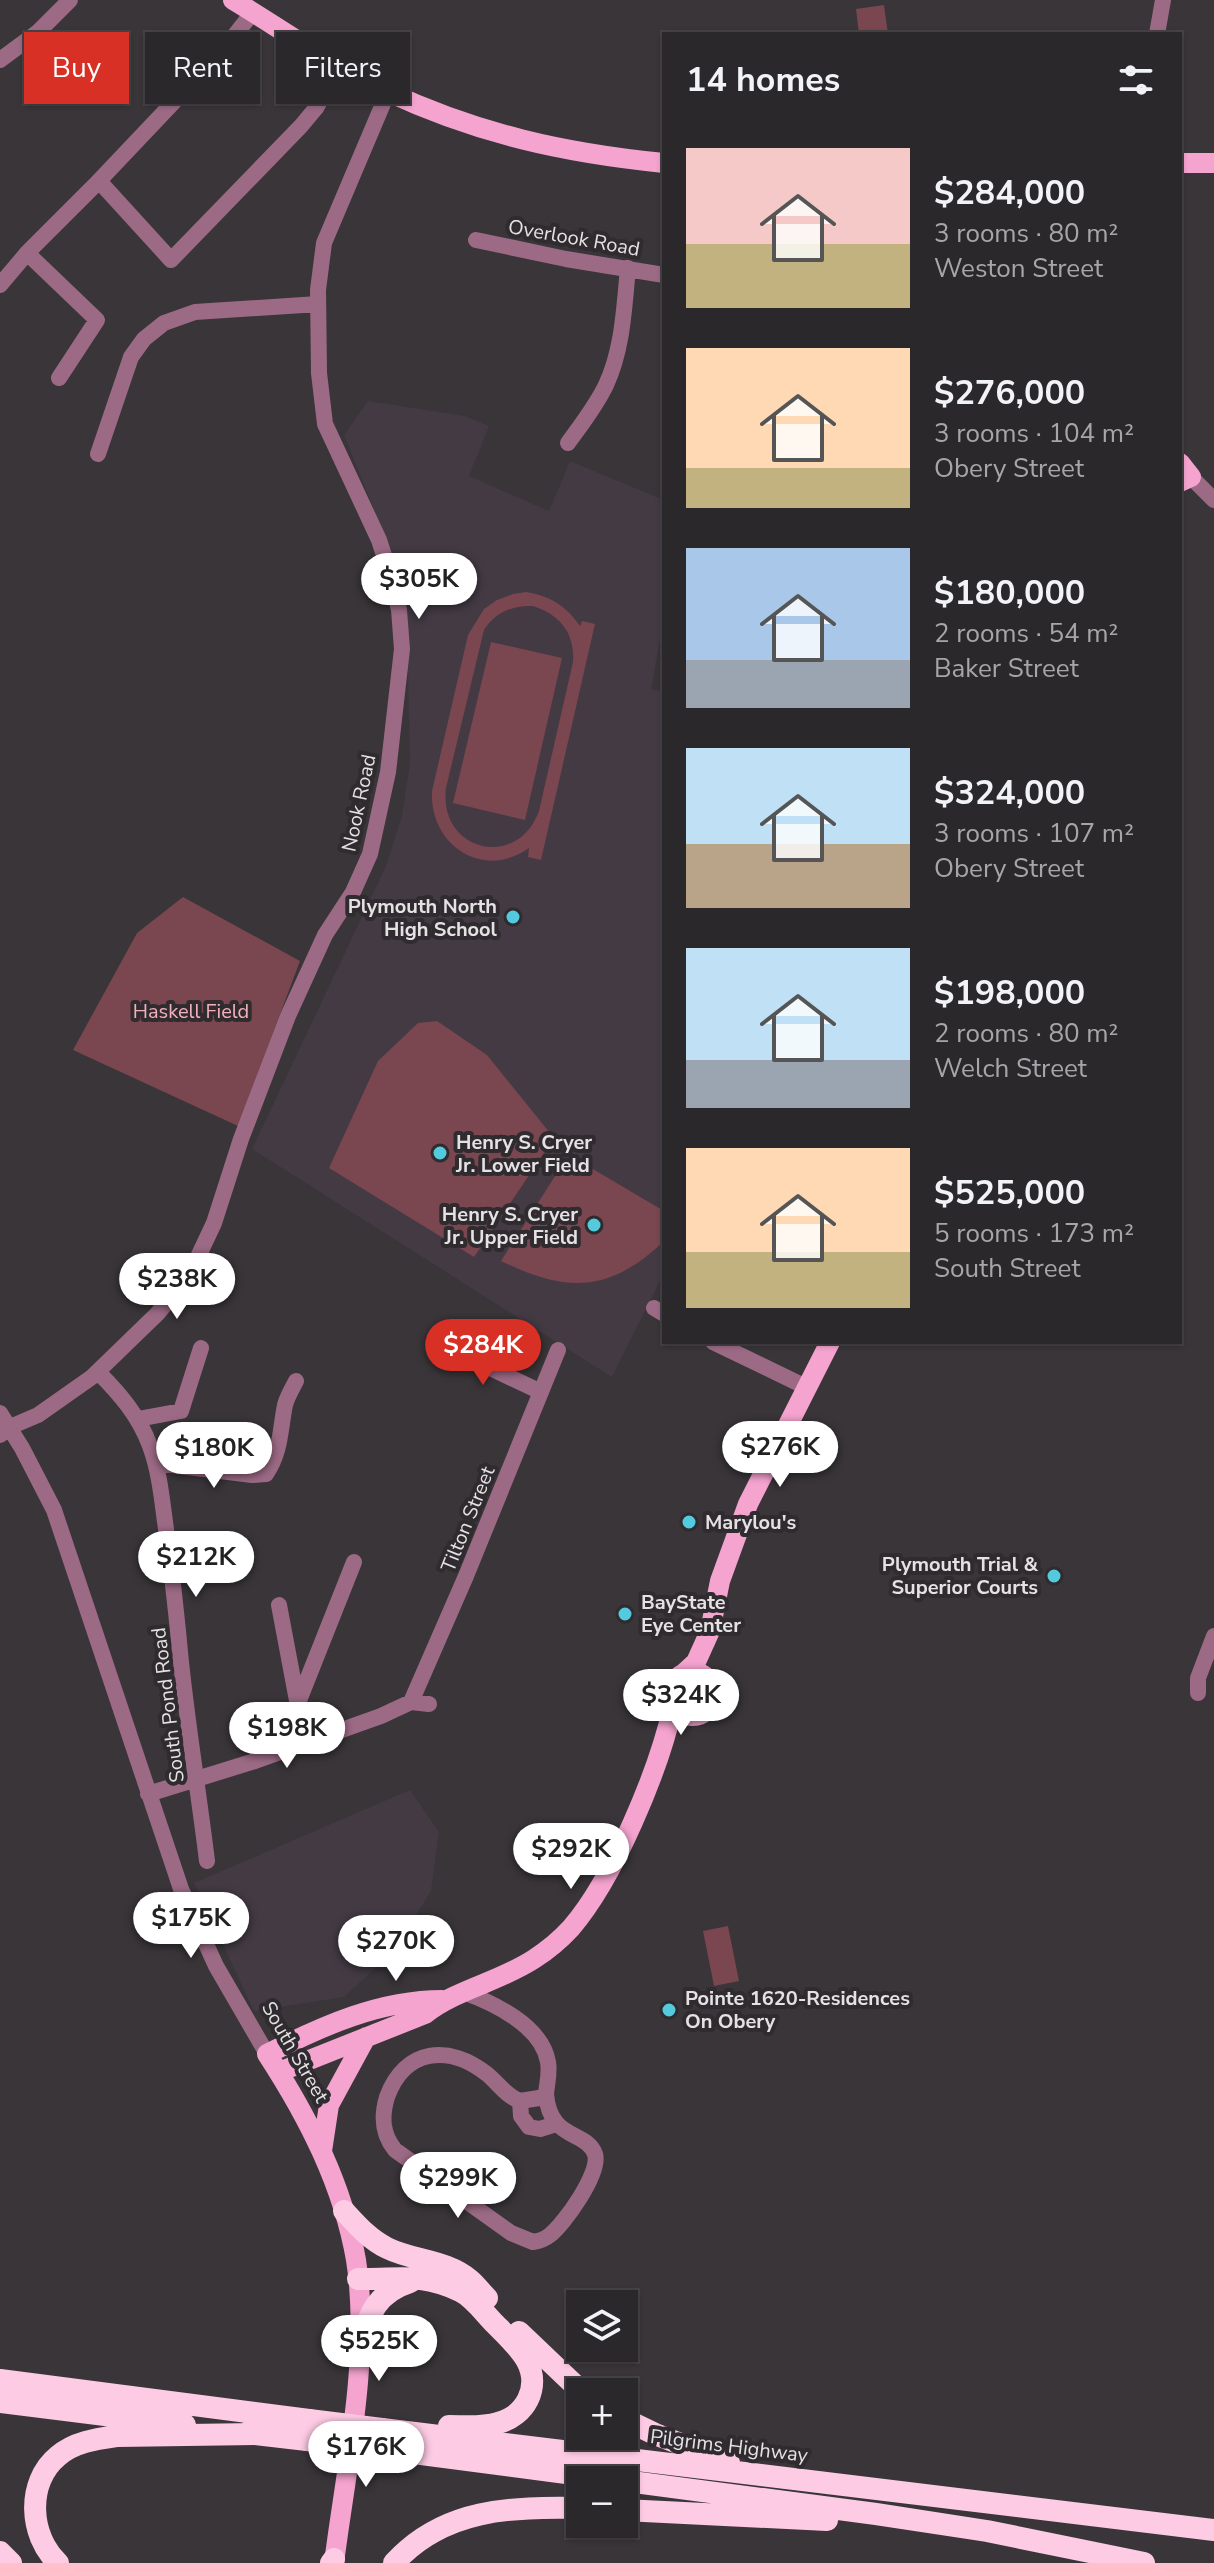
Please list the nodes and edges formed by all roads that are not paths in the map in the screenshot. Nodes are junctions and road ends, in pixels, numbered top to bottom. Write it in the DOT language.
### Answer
graph roads {
  1 [pos="70,0"];
  2 [pos="233,0"];
  3 [pos="1163,0"];
  4 [pos="253,12"];
  5 [pos="286,32"];
  6 [pos="1157,32"];
  7 [pos="0,60"];
  8 [pos="410,101"];
  9 [pos="318,104"];
  10 [pos="383,104"];
  11 [pos="662,163"];
  12 [pos="1182,163"];
  13 [pos="1214,163"];
  14 [pos="99,181"];
  15 [pos="476,240"];
  16 [pos="27,253"];
  17 [pos="628,268"];
  18 [pos="662,275"];
  19 [pos="0,285"];
  20 [pos="318,304"];
  21 [pos="59,378"];
  22 [pos="568,443"];
  23 [pos="98,454"];
  24 [pos="1184,474"];
  25 [pos="1214,500"];
  26 [pos="717,1344"];
  27 [pos="829,1344"];
  28 [pos="442,1345"];
  29 [pos="201,1348"];
  30 [pos="558,1350"];
  31 [pos="98,1372"];
  32 [pos="296,1381"];
  33 [pos="808,1388"];
  34 [pos="541,1392"];
  35 [pos="0,1413"];
  36 [pos="138,1419"];
  37 [pos="5,1431"];
  38 [pos="156,1463"];
  39 [pos="354,1562"];
  40 [pos="279,1605"];
  41 [pos="710,1631"];
  42 [pos="1214,1636"];
  43 [pos="683,1674"];
  44 [pos="714,1688"];
  45 [pos="1198,1693"];
  46 [pos="411,1702"];
  47 [pos="298,1703"];
  48 [pos="429,1704"];
  49 [pos="682,1711"];
  50 [pos="305,1743"];
  51 [pos="198,1780"];
  52 [pos="148,1794"];
  53 [pos="207,1861"];
  54 [pos="463,1992"];
  55 [pos="442,2000"];
  56 [pos="366,2037"];
  57 [pos="267,2054"];
  58 [pos="279,2072"];
  59 [pos="546,2094"];
  60 [pos="520,2101"];
  61 [pos="556,2124"];
  62 [pos="322,2151"];
  63 [pos="344,2211"];
  64 [pos="400,2253"];
  65 [pos="358,2279"];
  66 [pos="427,2280"];
  67 [pos="359,2350"];
  68 [pos="567,2378"];
  69 [pos="0,2380"];
  70 [pos="0,2402"];
  71 [pos="638,2426"];
  72 [pos="308,2430"];
  73 [pos="261,2434"];
  74 [pos="382,2439"];
  75 [pos="768,2475"];
  76 [pos="566,2508"];
  77 [pos="638,2511"];
  78 [pos="1214,2530"];
  79 [pos="987,2531"];
  80 [pos="0,2552"];
  81 [pos="333,2562"];
  82 [pos="11,2563"];
  83 [pos="58,2563"];
  84 [pos="394,2563"];
  85 [pos="1144,2563"];
  1 -- 7 [label="street"];
  2 -- 4 [label="main road"];
  3 -- 6 [label="street"];
  4 -- 5 [label="main road"];
  4 -- 14 [label="street"];
  8 -- 11 [label="main road"];
  9 -- 14 [label="street"];
  10 -- 20 [label="street, Nook Road"];
  12 -- 13 [label="main road"];
  14 -- 16 [label="street"];
  15 -- 17 [label="street, Overlook Road"];
  16 -- 19 [label="street"];
  16 -- 21 [label="street"];
  17 -- 18 [label="street, Overlook Road"];
  17 -- 22 [label="street"];
  20 -- 23 [label="street"];
  20 -- 31 [label="street, Nook Road"];
  24 -- 25 [label="street"];
  26 -- 33 [label="street"];
  27 -- 33 [label="main road"];
  28 -- 34 [label="street"];
  29 -- 36 [label="street"];
  30 -- 34 [label="street, Tilton Street"];
  31 -- 36 [label="street, South Pond Road"];
  31 -- 37 [label="street, Nook Road"];
  32 -- 38 [label="street"];
  33 -- 41 [label="main road"];
  34 -- 46 [label="street, Tilton Street"];
  35 -- 37 [label="street, South Street"];
  36 -- 38 [label="street, South Pond Road"];
  37 -- 52 [label="street, South Street"];
  38 -- 51 [label="street, South Pond Road"];
  39 -- 47 [label="street"];
  40 -- 47 [label="street"];
  41 -- 43 [label="main road"];
  41 -- 44 [label="main road"];
  42 -- 45 [label="street"];
  43 -- 44 [label="main road"];
  43 -- 49 [label="main road"];
  44 -- 49 [label="main road"];
  46 -- 48 [label="street"];
  46 -- 50 [label="street"];
  47 -- 50 [label="street"];
  49 -- 54 [label="main road"];
  50 -- 51 [label="street"];
  51 -- 52 [label="street"];
  51 -- 53 [label="street, South Pond Road"];
  52 -- 57 [label="street, South Street"];
  54 -- 55 [label="main road"];
  54 -- 59 [label="street"];
  55 -- 56 [label="main road"];
  55 -- 57 [label="main road"];
  56 -- 58 [label="main road"];
  56 -- 62 [label="main road"];
  57 -- 58 [label="main road, South Street"];
  58 -- 62 [label="main road, South Street"];
  59 -- 60 [label="street"];
  59 -- 61 [label="street"];
  60 -- 61 [label="street"];
  60 -- 61 [label="street"];
  62 -- 63 [label="main road, South Street"];
  63 -- 64 [label="highway"];
  63 -- 65 [label="main road, South Street"];
  64 -- 65 [label="highway"];
  64 -- 68 [label="highway"];
  65 -- 66 [label="highway"];
  65 -- 67 [label="main road, South Street"];
  66 -- 67 [label="highway"];
  66 -- 74 [label="highway"];
  67 -- 81 [label="main road, South Street"];
  69 -- 72 [label="highway, Pilgrims Highway"];
  70 -- 73 [label="highway, Pilgrims Highway"];
  71 -- 75 [label="highway"];
  72 -- 73 [label="highway, Pilgrims Highway"];
  72 -- 74 [label="highway, Pilgrims Highway, bridge"];
  73 -- 83 [label="highway"];
  74 -- 75 [label="highway, Pilgrims Highway"];
  74 -- 79 [label="highway, Pilgrims Highway"];
  75 -- 78 [label="highway, Pilgrims Highway"];
  76 -- 84 [label="highway"];
  77 -- 79 [label="highway"];
  79 -- 85 [label="highway, Pilgrims Highway"];
  80 -- 82 [label="highway"];
}
